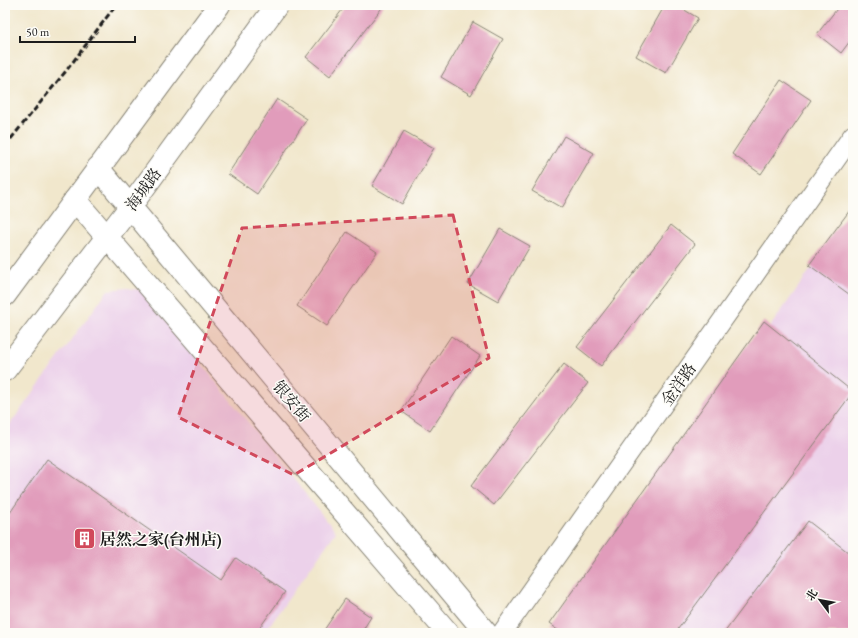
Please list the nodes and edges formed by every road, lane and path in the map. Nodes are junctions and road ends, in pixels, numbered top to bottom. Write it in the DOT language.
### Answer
graph roads {
  1 [pos="219,5"];
  2 [pos="277,5"];
  3 [pos="853,135"];
  4 [pos="98,168"];
  5 [pos="75,200"];
  6 [pos="130,207"];
  7 [pos="106,237"];
  8 [pos="5,294"];
  9 [pos="5,370"];
  10 [pos="448,633"];
  11 [pos="486,633"];
  12 [pos="502,633"];
  1 -- 4 [label="main road"];
  2 -- 6 [label="main road, 海城路"];
  3 -- 12 [label="street, 金洋路"];
  4 -- 5 [label="main road"];
  4 -- 6 [label="main road, 银安街"];
  5 -- 7 [label="main road, 银安街"];
  5 -- 8 [label="main road"];
  6 -- 7 [label="main road, 海城路"];
  6 -- 11 [label="main road, 银安街"];
  7 -- 9 [label="main road, 海城路"];
  7 -- 10 [label="main road, 银安街"];
}
